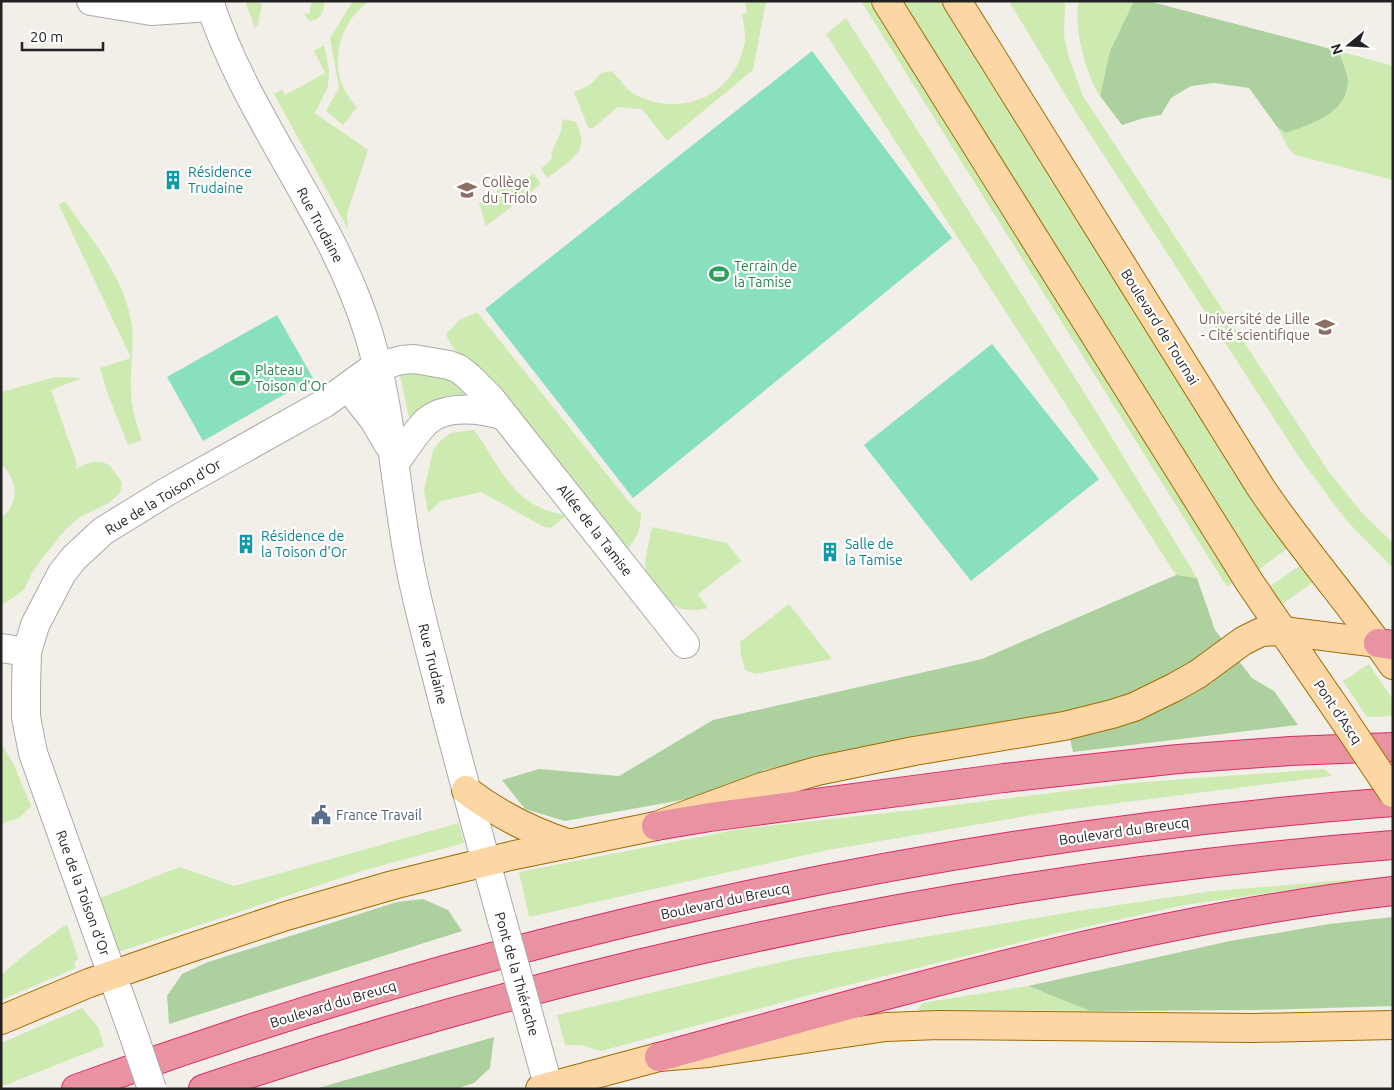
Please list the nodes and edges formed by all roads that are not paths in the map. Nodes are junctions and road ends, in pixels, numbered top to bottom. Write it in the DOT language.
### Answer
graph roads {
  1 [pos="91,1"];
  2 [pos="886,1"];
  3 [pos="957,1"];
  4 [pos="210,4"];
  5 [pos="378,368"];
  6 [pos="348,388"];
  7 [pos="504,416"];
  8 [pos="395,462"];
  9 [pos="1283,631"];
  10 [pos="685,644"];
  11 [pos="1385,644"];
  12 [pos="14,650"];
  13 [pos="1393,665"];
  14 [pos="1393,747"];
  15 [pos="466,790"];
  16 [pos="1393,793"];
  17 [pos="1393,802"];
  18 [pos="656,826"];
  19 [pos="570,844"];
  20 [pos="1393,845"];
  21 [pos="486,862"];
  22 [pos="1393,891"];
  23 [pos="113,974"];
  24 [pos="1,1020"];
  25 [pos="1393,1025"];
  26 [pos="659,1057"];
  27 [pos="546,1088"];
  28 [pos="76,1089"];
  29 [pos="152,1089"];
  30 [pos="203,1089"];
  1 -- 4 [label="street"];
  2 -- 9 [label="main road"];
  3 -- 11 [label="main road, Boulevard de Tournai"];
  4 -- 5 [label="street, Rue Trudaine"];
  5 -- 6 [label="street, Rue de la Toison d'Or"];
  5 -- 7 [label="street, Allée de la Tamise"];
  5 -- 8 [label="street, Rue Trudaine"];
  6 -- 8 [label="street, Rue Trudaine"];
  6 -- 12 [label="street, Rue de la Toison d'Or"];
  7 -- 8 [label="street"];
  7 -- 10 [label="street, Allée de la Tamise"];
  8 -- 15 [label="street, Rue Trudaine"];
  9 -- 11 [label="main road"];
  9 -- 16 [label="main road, Pont d'Ascq, bridge"];
  9 -- 18 [label="main road"];
  11 -- 13 [label="main road"];
  12 -- 23 [label="street, Rue de la Toison d'Or"];
  14 -- 18 [label="highway"];
  15 -- 19 [label="main road"];
  15 -- 21 [label="street, Rue Trudaine"];
  17 -- 28 [label="highway, Boulevard du Breucq"];
  18 -- 19 [label="main road"];
  19 -- 21 [label="main road"];
  20 -- 30 [label="highway"];
  21 -- 23 [label="main road"];
  21 -- 27 [label="street, Pont de la Thiérache, bridge"];
  22 -- 26 [label="highway"];
  23 -- 24 [label="main road"];
  23 -- 29 [label="street, Rue de la Toison d'Or, bridge"];
  25 -- 26 [label="main road"];
  26 -- 27 [label="main road"];
}
